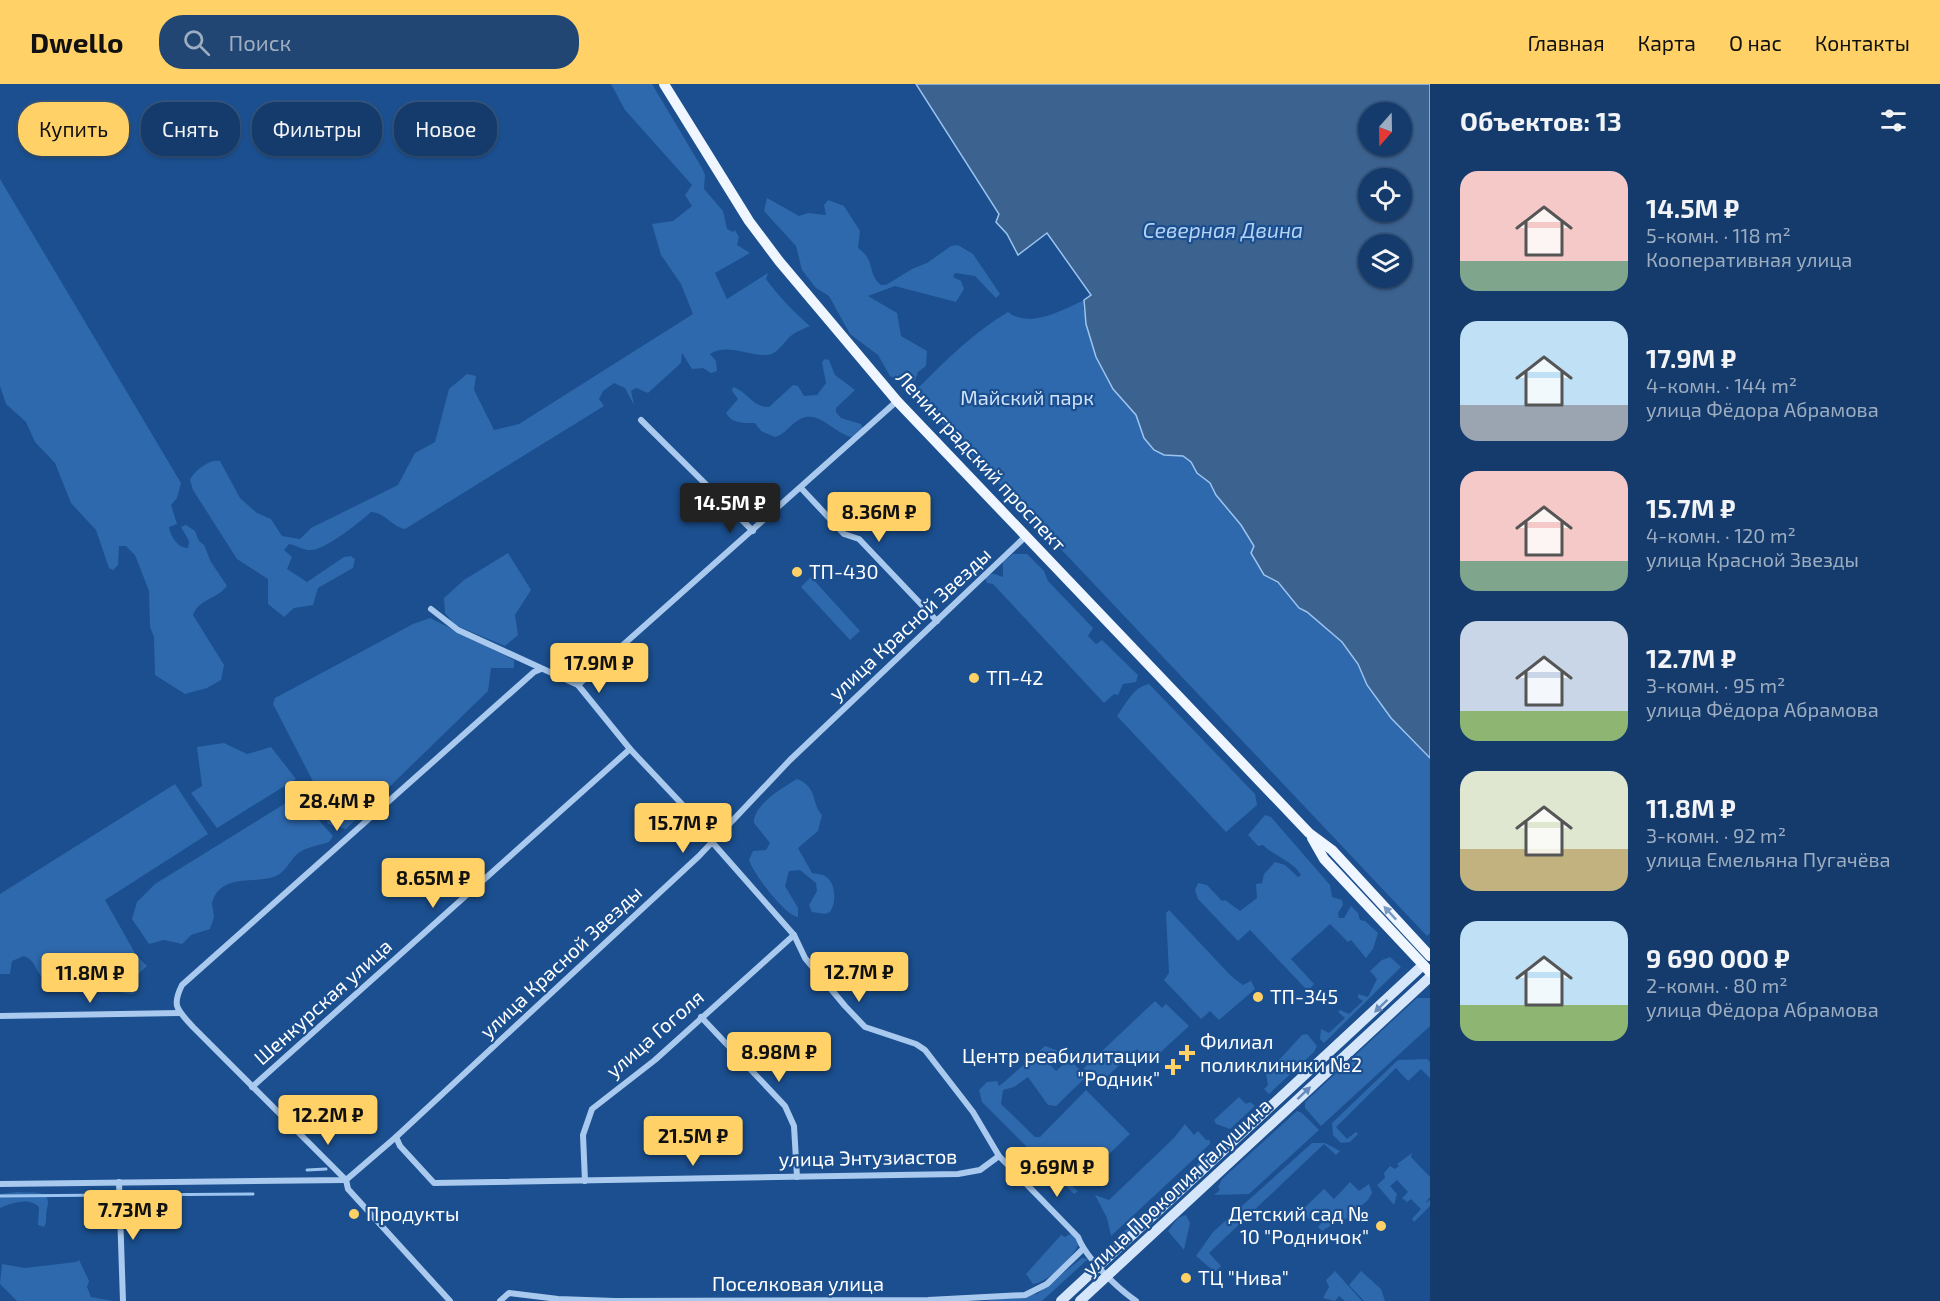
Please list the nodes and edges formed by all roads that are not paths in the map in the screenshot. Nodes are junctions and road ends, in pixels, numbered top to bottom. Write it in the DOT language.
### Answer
graph roads {
  1 [pos="664,84"];
  2 [pos="897,400"];
  3 [pos="641,420"];
  4 [pos="801,488"];
  5 [pos="753,531"];
  6 [pos="1026,536"];
  7 [pos="432,609"];
  8 [pos="937,621"];
  9 [pos="541,669"];
  10 [pos="578,685"];
  11 [pos="630,749"];
  12 [pos="712,842"];
  13 [pos="794,935"];
  14 [pos="1428,963"];
  15 [pos="1430,977"];
  16 [pos="180,1013"];
  17 [pos="0,1016"];
  18 [pos="701,1017"];
  19 [pos="252,1087"];
  20 [pos="396,1137"];
  21 [pos="999,1156"];
  22 [pos="797,1177"];
  23 [pos="346,1180"];
  24 [pos="585,1181"];
  25 [pos="119,1182"];
  26 [pos="0,1184"];
  27 [pos="1083,1249"];
  28 [pos="1100,1266"];
  29 [pos="1107,1276"];
  30 [pos="123,1301"];
  31 [pos="450,1301"];
  32 [pos="500,1301"];
  33 [pos="1061,1301"];
  34 [pos="1080,1301"];
  35 [pos="1136,1301"];
  1 -- 2 [label="main road, Ленинградский проспект"];
  2 -- 4 [label="street"];
  2 -- 6 [label="main road, Ленинградский проспект"];
  3 -- 5 [label="street"];
  4 -- 5 [label="street"];
  4 -- 8 [label="street"];
  5 -- 10 [label="street"];
  6 -- 8 [label="street, улица Красной Звезды"];
  6 -- 14 [label="main road, Ленинградский проспект"];
  7 -- 9 [label="street"];
  8 -- 12 [label="street, улица Красной Звезды"];
  9 -- 10 [label="street"];
  9 -- 16 [label="street"];
  10 -- 11 [label="street"];
  11 -- 12 [label="street"];
  11 -- 19 [label="street, Шенкурская улица"];
  12 -- 13 [label="street"];
  12 -- 20 [label="street, улица Красной Звезды"];
  13 -- 18 [label="street, улица Гоголя"];
  13 -- 21 [label="street"];
  14 -- 28 [label="main road, улица Прокопия Галушина, one-way"];
  29 -- 15 [label="main road, улица Прокопия Галушина, one-way"];
  16 -- 17 [label="street"];
  16 -- 19 [label="street"];
  18 -- 22 [label="street"];
  18 -- 24 [label="street, улица Гоголя"];
  19 -- 23 [label="street"];
  20 -- 23 [label="street, улица Красной Звезды"];
  20 -- 24 [label="street, улица Энтузиастов"];
  21 -- 22 [label="street, улица Энтузиастов"];
  21 -- 27 [label="street"];
  22 -- 24 [label="street, улица Энтузиастов"];
  23 -- 25 [label="street"];
  23 -- 31 [label="street"];
  25 -- 26 [label="street"];
  25 -- 30 [label="street"];
  27 -- 28 [label="street"];
  27 -- 32 [label="street, Поселковая улица"];
  28 -- 29 [label="street"];
  28 -- 33 [label="main road, улица Прокопия Галушина"];
  29 -- 34 [label="main road, улица Прокопия Галушина"];
  29 -- 35 [label="street"];
}
